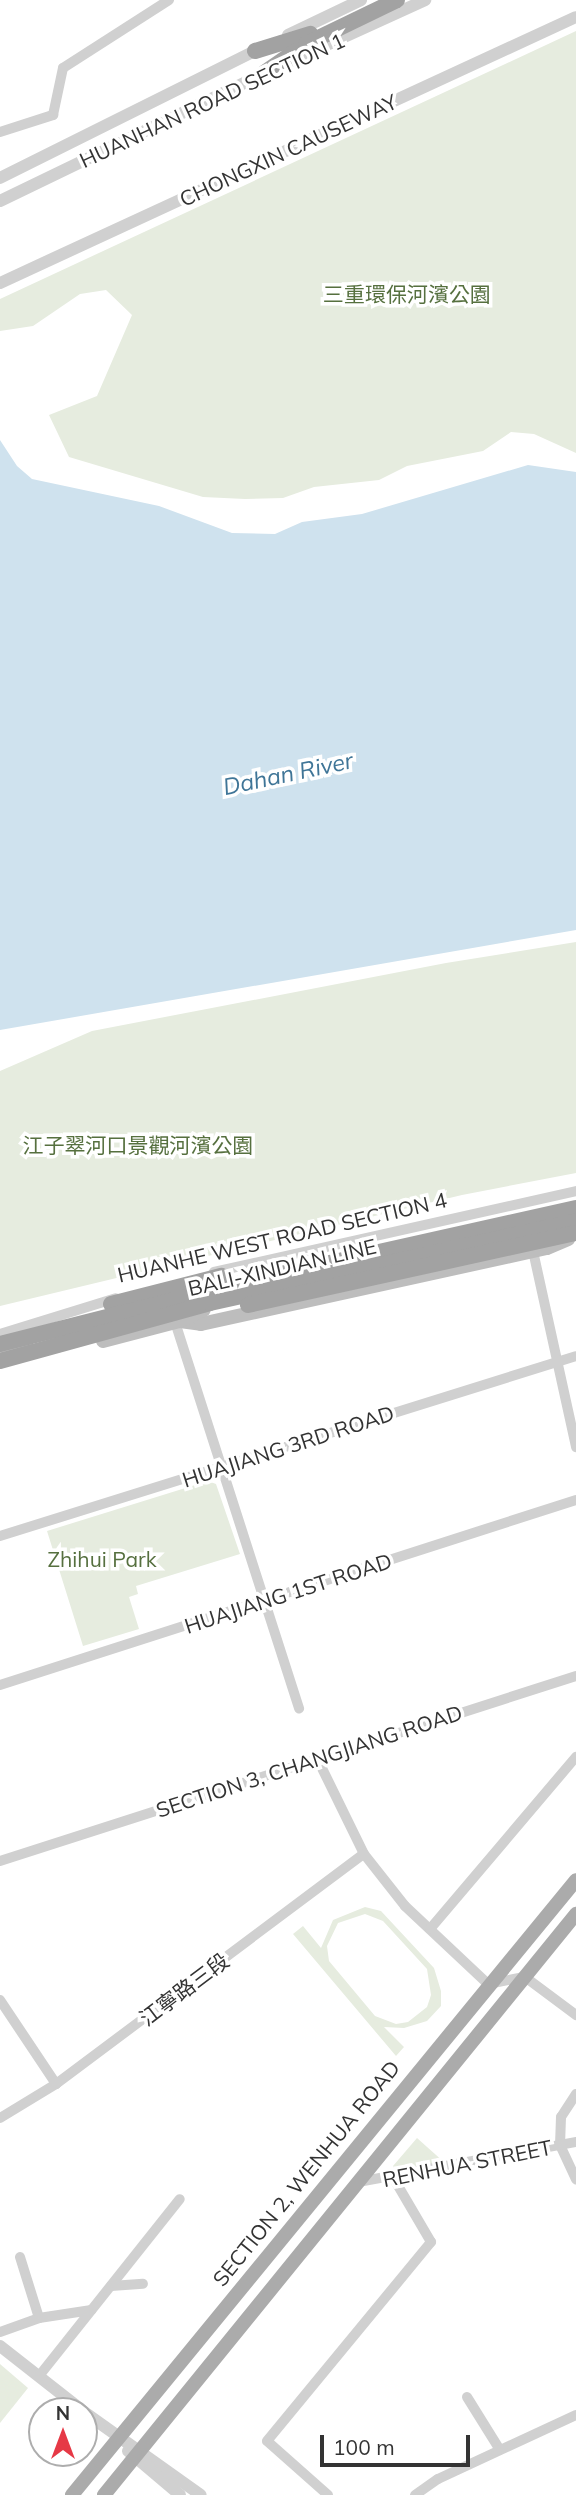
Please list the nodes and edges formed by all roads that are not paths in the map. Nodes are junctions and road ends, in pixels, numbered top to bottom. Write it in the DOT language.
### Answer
graph roads {
  1 [pos="169,0"];
  2 [pos="360,0"];
  3 [pos="382,0"];
  4 [pos="397,0"];
  5 [pos="425,0"];
  6 [pos="576,17"];
  7 [pos="304,41"];
  8 [pos="255,51"];
  9 [pos="264,73"];
  10 [pos="0,132"];
  11 [pos="0,178"];
  12 [pos="0,201"];
  13 [pos="0,283"];
  14 [pos="576,1191"];
  15 [pos="576,1199"];
  16 [pos="576,1208"];
  17 [pos="576,1222"];
  18 [pos="573,1237"];
  19 [pos="533,1251"];
  20 [pos="177,1321"];
  21 [pos="0,1334"];
  22 [pos="23,1336"];
  23 [pos="0,1344"];
  24 [pos="0,1352"];
  25 [pos="576,1356"];
  26 [pos="559,1360"];
  27 [pos="0,1361"];
  28 [pos="0,1368"];
  29 [pos="576,1447"];
  30 [pos="223,1467"];
  31 [pos="576,1500"];
  32 [pos="0,1536"];
  33 [pos="264,1602"];
  34 [pos="576,1676"];
  35 [pos="0,1685"];
  36 [pos="299,1709"];
  37 [pos="576,1757"];
  38 [pos="317,1758"];
  39 [pos="365,1854"];
  40 [pos="0,1861"];
  41 [pos="576,1880"];
  42 [pos="576,1914"];
  43 [pos="430,1929"];
  44 [pos="525,1978"];
  45 [pos="488,1984"];
  46 [pos="0,2000"];
  47 [pos="576,2015"];
  48 [pos="56,2084"];
  49 [pos="576,2094"];
  50 [pos="0,2119"];
  51 [pos="576,2142"];
  52 [pos="560,2145"];
  53 [pos="394,2179"];
  54 [pos="576,2180"];
  55 [pos="357,2182"];
  56 [pos="180,2199"];
  57 [pos="20,2258"];
  58 [pos="143,2284"];
  59 [pos="111,2286"];
  60 [pos="91,2310"];
  61 [pos="39,2318"];
  62 [pos="0,2332"];
  63 [pos="0,2346"];
  64 [pos="39,2376"];
  65 [pos="65,2397"];
  66 [pos="467,2397"];
  67 [pos="576,2415"];
  68 [pos="98,2423"];
  69 [pos="117,2438"];
  70 [pos="500,2450"];
  71 [pos="138,2454"];
  72 [pos="72,2495"];
  73 [pos="104,2495"];
  74 [pos="180,2495"];
  75 [pos="201,2495"];
  76 [pos="328,2495"];
  77 [pos="415,2495"];
  1 -- 10 [label="street"];
  2 -- 8 [label="street, HUANHAN ROAD SECTION 1"];
  3 -- 7 [label="highway"];
  4 -- 7 [label="highway"];
  5 -- 9 [label="street, HUANHAN ROAD SECTION 1"];
  6 -- 13 [label="street, CHONGXIN CAUSEWAY"];
  7 -- 8 [label="highway"];
  7 -- 9 [label="highway"];
  8 -- 11 [label="street, HUANHAN ROAD SECTION 1"];
  9 -- 12 [label="street, HUANHAN ROAD SECTION 1"];
  14 -- 21 [label="street, HUANHE WEST ROAD SECTION 4"];
  15 -- 22 [label="highway"];
  16 -- 22 [label="highway, BALI-XINDIAN LINE"];
  16 -- 24 [label="main road, HUANHE WEST ROAD SECTION 4"];
  17 -- 27 [label="highway, BALI-XINDIAN LINE"];
  18 -- 19 [label="main road"];
  18 -- 20 [label="highway, bridge"];
  18 -- 20 [label="main road"];
  19 -- 20 [label="main road"];
  19 -- 26 [label="street"];
  20 -- 28 [label="main road"];
  20 -- 30 [label="street"];
  22 -- 23 [label="highway, BALI-XINDIAN LINE"];
  25 -- 26 [label="street, HUAJIANG 3RD ROAD"];
  26 -- 29 [label="street"];
  26 -- 30 [label="street, HUAJIANG 3RD ROAD"];
  30 -- 32 [label="street, HUAJIANG 3RD ROAD"];
  30 -- 33 [label="street"];
  31 -- 33 [label="street, HUAJIANG 1ST ROAD"];
  33 -- 35 [label="street, HUAJIANG 1ST ROAD"];
  33 -- 36 [label="street"];
  34 -- 38 [label="street, SECTION 3, CHANGJIANG ROAD"];
  37 -- 43 [label="street"];
  38 -- 39 [label="street"];
  38 -- 40 [label="street, SECTION 3, CHANGJIANG ROAD"];
  39 -- 43 [label="street"];
  39 -- 48 [label="street, 江寧路三段"];
  41 -- 45 [label="main road, SECTION 2, WENHUA ROAD"];
  42 -- 44 [label="main road"];
  43 -- 45 [label="street"];
  44 -- 45 [label="street"];
  44 -- 47 [label="street"];
  44 -- 55 [label="main road"];
  45 -- 69 [label="main road, SECTION 2, WENHUA ROAD"];
  46 -- 48 [label="street"];
  48 -- 50 [label="street, 江寧路三段"];
  49 -- 52 [label="street"];
  51 -- 52 [label="street, RENHUA STREET"];
  52 -- 53 [label="street, RENHUA STREET"];
  52 -- 54 [label="street"];
  53 -- 55 [label="street, RENHUA STREET"];
  53 -- 76 [label="street"];
  55 -- 71 [label="main road"];
  56 -- 59 [label="street"];
  57 -- 61 [label="street"];
  58 -- 59 [label="street"];
  59 -- 60 [label="street"];
  60 -- 61 [label="street"];
  60 -- 64 [label="street"];
  61 -- 62 [label="street"];
  63 -- 64 [label="street"];
  64 -- 65 [label="street"];
  66 -- 70 [label="street"];
  67 -- 70 [label="street"];
  68 -- 69 [label="street"];
  69 -- 71 [label="street"];
  69 -- 72 [label="main road, SECTION 2, WENHUA ROAD"];
  70 -- 77 [label="street"];
  71 -- 73 [label="main road"];
  71 -- 74 [label="street"];
  71 -- 75 [label="street"];
}
